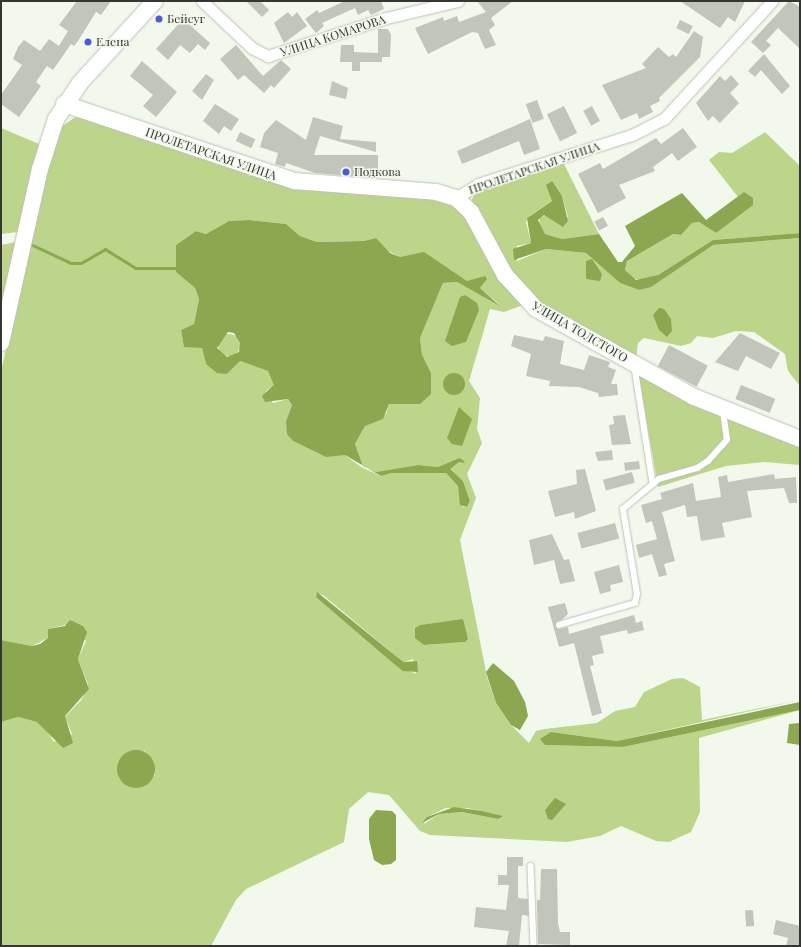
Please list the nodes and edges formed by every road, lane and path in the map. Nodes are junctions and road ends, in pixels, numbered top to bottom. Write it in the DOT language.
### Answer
graph roads {
  1 [pos="155,1"];
  2 [pos="202,1"];
  3 [pos="458,1"];
  4 [pos="772,1"];
  5 [pos="64,104"];
  6 [pos="456,198"];
  7 [pos="1,343"];
  8 [pos="634,364"];
  9 [pos="723,411"];
  10 [pos="800,439"];
  11 [pos="653,483"];
  12 [pos="559,625"];
  13 [pos="531,866"];
  14 [pos="534,946"];
  1 -- 5 [label="main road"];
  2 -- 3 [label="street, УЛИЦА КОМАРОВА"];
  4 -- 6 [label="street, ПРОЛЕТАРСКАЯ УЛИЦА"];
  5 -- 6 [label="main road, ПРОЛЕТАРСКАЯ УЛИЦА"];
  5 -- 7 [label="main road"];
  6 -- 8 [label="main road, УЛИЦА ТОЛСТОГО"];
  8 -- 9 [label="main road, УЛИЦА ТОЛСТОГО"];
  8 -- 11 [label="lane"];
  9 -- 10 [label="main road, УЛИЦА ТОЛСТОГО"];
  9 -- 11 [label="lane"];
  11 -- 12 [label="lane"];
  13 -- 14 [label="lane"];
}
